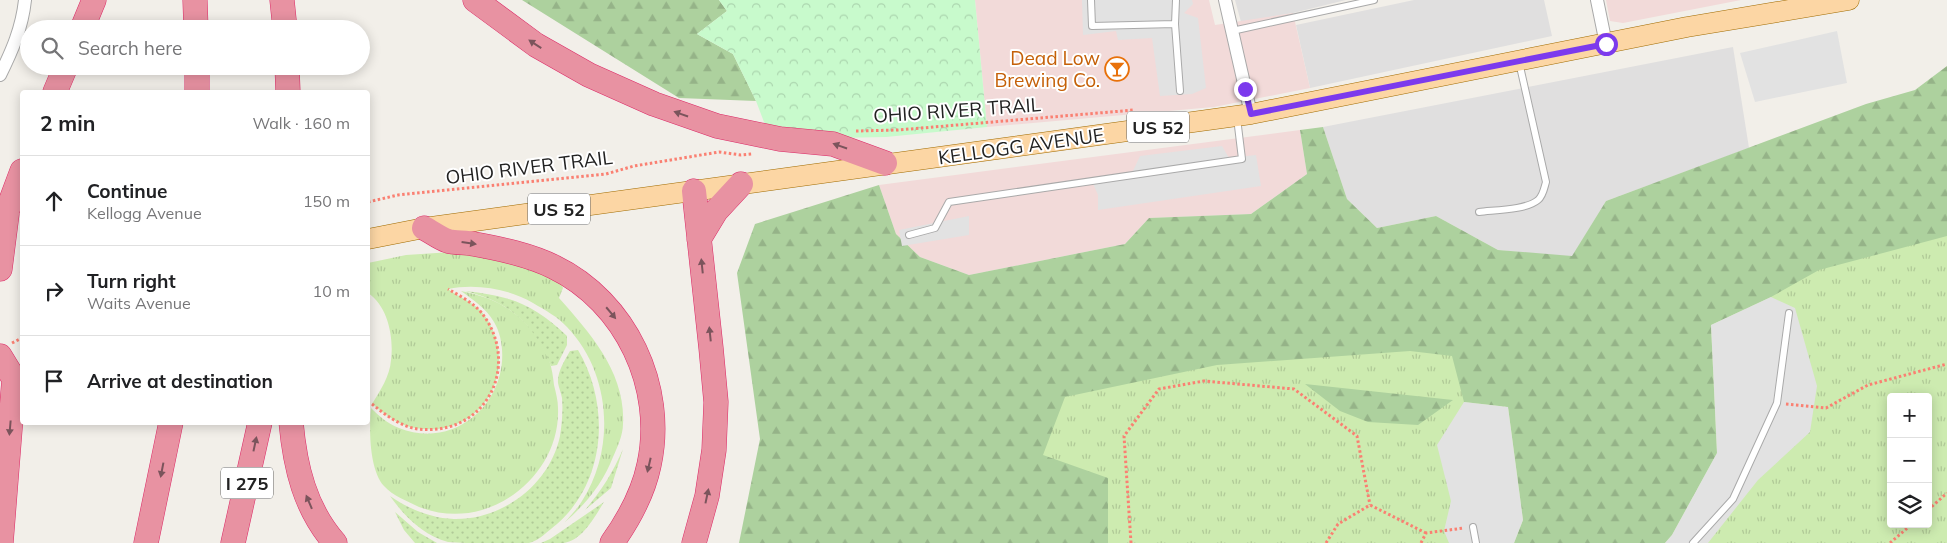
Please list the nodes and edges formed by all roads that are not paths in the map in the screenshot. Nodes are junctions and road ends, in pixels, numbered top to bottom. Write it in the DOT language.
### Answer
graph roads {
  1 [pos="25,0"];
  2 [pos="94,0"];
  3 [pos="195,0"];
  4 [pos="282,0"];
  5 [pos="475,0"];
  6 [pos="1091,0"];
  7 [pos="1176,0"];
  8 [pos="1225,0"];
  9 [pos="1374,0"];
  10 [pos="1597,0"];
  11 [pos="1849,0"];
  12 [pos="22,20"];
  13 [pos="86,20"];
  14 [pos="196,20"];
  15 [pos="284,20"];
  16 [pos="1175,24"];
  17 [pos="20,29"];
  18 [pos="1232,31"];
  19 [pos="1606,44"];
  20 [pos="1519,60"];
  21 [pos="0,75"];
  22 [pos="62,75"];
  23 [pos="198,75"];
  24 [pos="287,75"];
  25 [pos="56,90"];
  26 [pos="197,90"];
  27 [pos="288,90"];
  28 [pos="1180,91"];
  29 [pos="1244,115"];
  30 [pos="885,164"];
  31 [pos="20,176"];
  32 [pos="740,184"];
  33 [pos="694,190"];
  34 [pos="8,207"];
  35 [pos="1480,212"];
  36 [pos="424,228"];
  37 [pos="0,230"];
  38 [pos="909,235"];
  39 [pos="370,239"];
  40 [pos="699,239"];
  41 [pos="0,270"];
  42 [pos="1789,313"];
  43 [pos="0,356"];
  44 [pos="12,380"];
  45 [pos="170,425"];
  46 [pos="259,425"];
  47 [pos="291,425"];
  48 [pos="1473,527"];
  49 [pos="1,531"];
  50 [pos="146,543"];
  51 [pos="233,543"];
  52 [pos="335,543"];
  53 [pos="612,543"];
  54 [pos="694,543"];
  55 [pos="1476,543"];
  56 [pos="1693,543"];
  1 -- 12 [label="street"];
  2 -- 13 [label="highway"];
  3 -- 14 [label="highway"];
  4 -- 15 [label="highway"];
  30 -- 5 [label="highway, one-way"];
  6 -- 16 [label="lane"];
  7 -- 16 [label="lane"];
  8 -- 18 [label="street"];
  9 -- 18 [label="lane"];
  10 -- 19 [label="street"];
  11 -- 19 [label="main road, KELLOGG AVENUE / US 52"];
  16 -- 28 [label="lane"];
  17 -- 21 [label="street"];
  18 -- 29 [label="street"];
  19 -- 20 [label="main road, KELLOGG AVENUE / US 52"];
  20 -- 29 [label="main road, KELLOGG AVENUE / US 52"];
  20 -- 35 [label="lane"];
  22 -- 25 [label="highway"];
  23 -- 26 [label="highway"];
  24 -- 27 [label="highway"];
  29 -- 30 [label="main road, KELLOGG AVENUE / US 52"];
  29 -- 38 [label="lane"];
  30 -- 32 [label="main road, KELLOGG AVENUE / US 52"];
  31 -- 34 [label="highway"];
  32 -- 33 [label="main road, KELLOGG AVENUE / US 52"];
  32 -- 40 [label="highway"];
  33 -- 36 [label="main road, KELLOGG AVENUE / US 52"];
  33 -- 40 [label="highway"];
  34 -- 37 [label="highway"];
  34 -- 41 [label="highway"];
  36 -- 39 [label="main road, KELLOGG AVENUE / US 52"];
  36 -- 53 [label="highway, one-way"];
  54 -- 40 [label="highway, one-way"];
  42 -- 56 [label="lane"];
  43 -- 44 [label="highway"];
  44 -- 49 [label="highway, one-way"];
  45 -- 50 [label="highway, one-way"];
  51 -- 46 [label="highway, I 275, one-way"];
  52 -- 47 [label="highway, one-way"];
  48 -- 55 [label="lane"];
}
